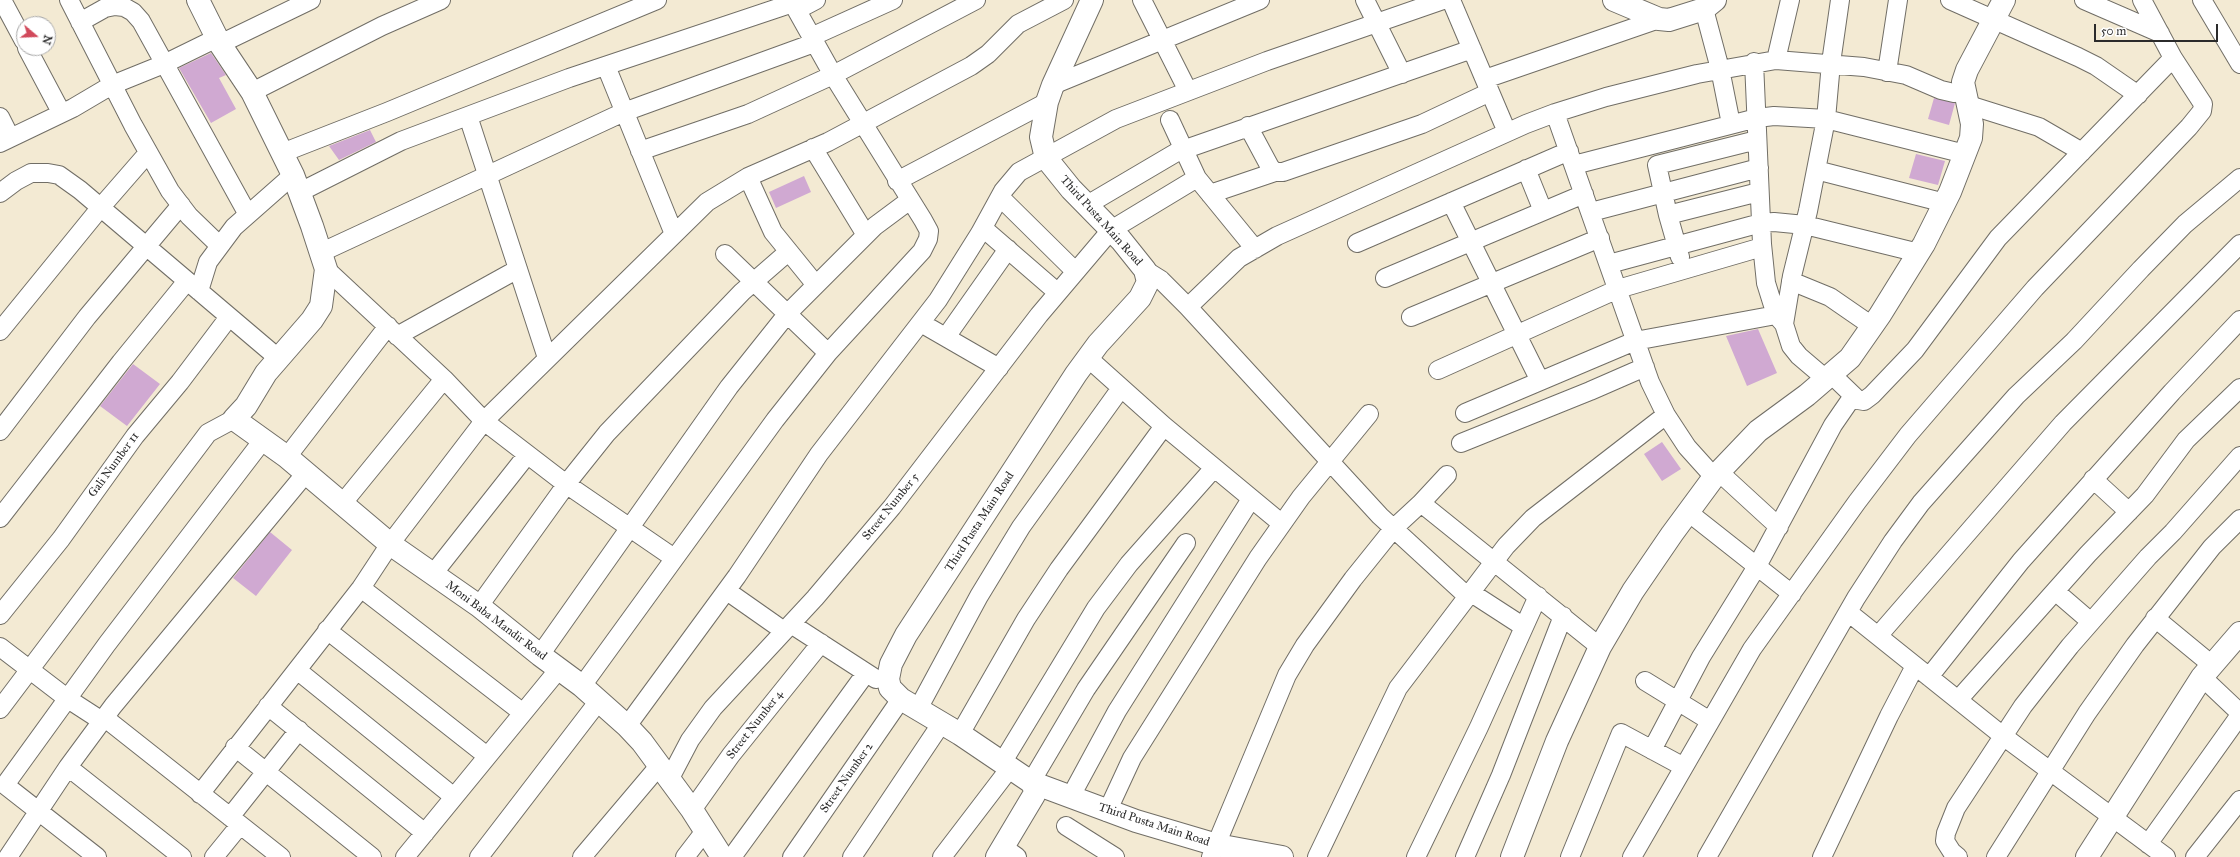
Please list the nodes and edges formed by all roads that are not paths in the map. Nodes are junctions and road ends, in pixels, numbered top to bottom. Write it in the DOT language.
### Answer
graph roads {
  1 [pos="2,0"];
  2 [pos="69,0"];
  3 [pos="198,0"];
  4 [pos="311,0"];
  5 [pos="441,0"];
  6 [pos="657,0"];
  7 [pos="816,0"];
  8 [pos="893,0"];
  9 [pos="976,0"];
  10 [pos="1064,0"];
  11 [pos="1092,0"];
  12 [pos="1142,0"];
  13 [pos="1260,0"];
  14 [pos="1365,0"];
  15 [pos="1443,0"];
  16 [pos="1451,0"];
  17 [pos="1614,0"];
  18 [pos="1790,0"];
  19 [pos="1840,0"];
  20 [pos="1898,0"];
  21 [pos="1950,0"];
  22 [pos="2004,0"];
  23 [pos="2084,0"];
  24 [pos="2142,0"];
  25 [pos="2202,0"];
  26 [pos="794,4"];
  27 [pos="1709,4"];
  28 [pos="1659,19"];
  29 [pos="1994,20"];
  30 [pos="80,22"];
  31 [pos="1376,23"];
  32 [pos="16,26"];
  33 [pos="2160,33"];
  34 [pos="1162,39"];
  35 [pos="812,40"];
  36 [pos="219,41"];
  37 [pos="1472,49"];
  38 [pos="31,56"];
  39 [pos="2173,58"];
  40 [pos="1776,60"];
  41 [pos="1754,62"];
  42 [pos="1831,63"];
  43 [pos="164,64"];
  44 [pos="2240,64"];
  45 [pos="606,66"];
  46 [pos="1720,69"];
  47 [pos="1887,72"];
  48 [pos="1402,74"];
  49 [pos="833,75"];
  50 [pos="112,85"];
  51 [pos="1487,86"];
  52 [pos="252,92"];
  53 [pos="1188,92"];
  54 [pos="1050,94"];
  55 [pos="2138,95"];
  56 [pos="1967,98"];
  57 [pos="61,112"];
  58 [pos="624,112"];
  59 [pos="1555,113"];
  60 [pos="468,116"];
  61 [pos="0,117"];
  62 [pos="1757,118"];
  63 [pos="1826,119"];
  64 [pos="1170,120"];
  65 [pos="863,124"];
  66 [pos="1731,124"];
  67 [pos="1248,126"];
  68 [pos="1507,132"];
  69 [pos="5,140"];
  70 [pos="1758,140"];
  71 [pos="813,148"];
  72 [pos="1185,149"];
  73 [pos="640,151"];
  74 [pos="2082,152"];
  75 [pos="148,153"];
  76 [pos="282,153"];
  77 [pos="1965,154"];
  78 [pos="1046,158"];
  79 [pos="1572,158"];
  80 [pos="1759,168"];
  81 [pos="1526,170"];
  82 [pos="1816,170"];
  83 [pos="1274,172"];
  84 [pos="486,176"];
  85 [pos="748,177"];
  86 [pos="1197,178"];
  87 [pos="2240,178"];
  88 [pos="897,181"];
  89 [pos="296,184"];
  90 [pos="1759,192"];
  91 [pos="0,193"];
  92 [pos="1663,193"];
  93 [pos="1210,194"];
  94 [pos="1584,194"];
  95 [pos="1000,197"];
  96 [pos="910,200"];
  97 [pos="1451,202"];
  98 [pos="1944,203"];
  99 [pos="181,205"];
  100 [pos="1087,205"];
  101 [pos="101,207"];
  102 [pos="1543,211"];
  103 [pos="1591,212"];
  104 [pos="247,213"];
  105 [pos="1668,215"];
  106 [pos="1761,223"];
  107 [pos="1805,225"];
  108 [pos="983,228"];
  109 [pos="1111,230"];
  110 [pos="674,234"];
  111 [pos="866,235"];
  112 [pos="1600,238"];
  113 [pos="1471,242"];
  114 [pos="1356,243"];
  115 [pos="2240,244"];
  116 [pos="219,245"];
  117 [pos="146,246"];
  118 [pos="1676,246"];
  119 [pos="1762,247"];
  120 [pos="1255,249"];
  121 [pos="1008,250"];
  122 [pos="788,252"];
  123 [pos="1919,252"];
  124 [pos="725,254"];
  125 [pos="324,261"];
  126 [pos="1609,264"];
  127 [pos="518,269"];
  128 [pos="1684,269"];
  129 [pos="1145,270"];
  130 [pos="1075,271"];
  131 [pos="1385,278"];
  132 [pos="1791,281"];
  133 [pos="753,282"];
  134 [pos="816,284"];
  135 [pos="1490,284"];
  136 [pos="193,286"];
  137 [pos="1618,289"];
  138 [pos="1058,292"];
  139 [pos="1188,307"];
  140 [pos="788,313"];
  141 [pos="229,317"];
  142 [pos="1411,317"];
  143 [pos="1780,319"];
  144 [pos="2240,320"];
  145 [pos="921,323"];
  146 [pos="1872,326"];
  147 [pos="0,331"];
  148 [pos="392,331"];
  149 [pos="1516,334"];
  150 [pos="946,337"];
  151 [pos="1635,341"];
  152 [pos="828,354"];
  153 [pos="278,358"];
  154 [pos="547,358"];
  155 [pos="1088,358"];
  156 [pos="1644,366"];
  157 [pos="999,368"];
  158 [pos="1438,370"];
  159 [pos="1828,376"];
  160 [pos="444,379"];
  161 [pos="1540,381"];
  162 [pos="1121,388"];
  163 [pos="2240,388"];
  164 [pos="1853,396"];
  165 [pos="1465,413"];
  166 [pos="1369,414"];
  167 [pos="1666,415"];
  168 [pos="234,419"];
  169 [pos="484,421"];
  170 [pos="1164,426"];
  171 [pos="0,431"];
  172 [pos="263,440"];
  173 [pos="1461,444"];
  174 [pos="527,455"];
  175 [pos="2240,456"];
  176 [pos="287,457"];
  177 [pos="1330,461"];
  178 [pos="1214,468"];
  179 [pos="306,473"];
  180 [pos="1447,475"];
  181 [pos="1716,475"];
  182 [pos="2093,479"];
  183 [pos="566,484"];
  184 [pos="1251,498"];
  185 [pos="1421,503"];
  186 [pos="342,504"];
  187 [pos="1688,512"];
  188 [pos="2129,512"];
  189 [pos="0,518"];
  190 [pos="2240,519"];
  191 [pos="1281,523"];
  192 [pos="1779,527"];
  193 [pos="629,528"];
  194 [pos="1394,528"];
  195 [pos="1186,543"];
  196 [pos="390,544"];
  197 [pos="674,558"];
  198 [pos="1494,560"];
  199 [pos="1756,568"];
  200 [pos="434,574"];
  201 [pos="361,588"];
  202 [pos="727,591"];
  203 [pos="2055,592"];
  204 [pos="1469,594"];
  205 [pos="1792,594"];
  206 [pos="1538,596"];
  207 [pos="480,606"];
  208 [pos="1848,612"];
  209 [pos="0,615"];
  210 [pos="1562,616"];
  211 [pos="2155,618"];
  212 [pos="2091,622"];
  213 [pos="788,627"];
  214 [pos="1524,627"];
  215 [pos="327,630"];
  216 [pos="2240,633"];
  217 [pos="1878,636"];
  218 [pos="821,643"];
  219 [pos="0,647"];
  220 [pos="1600,647"];
  221 [pos="540,655"];
  222 [pos="30,669"];
  223 [pos="559,669"];
  224 [pos="297,670"];
  225 [pos="1922,671"];
  226 [pos="2207,671"];
  227 [pos="866,673"];
  228 [pos="1645,681"];
  229 [pos="582,686"];
  230 [pos="68,699"];
  231 [pos="903,699"];
  232 [pos="1678,700"];
  233 [pos="1958,700"];
  234 [pos="598,702"];
  235 [pos="268,706"];
  236 [pos="0,709"];
  237 [pos="523,713"];
  238 [pos="2240,714"];
  239 [pos="102,721"];
  240 [pos="1710,721"];
  241 [pos="941,724"];
  242 [pos="628,726"];
  243 [pos="299,730"];
  244 [pos="960,734"];
  245 [pos="2003,736"];
  246 [pos="235,747"];
  247 [pos="1652,750"];
  248 [pos="487,756"];
  249 [pos="1006,766"];
  250 [pos="68,767"];
  251 [pos="1684,767"];
  252 [pos="266,772"];
  253 [pos="2051,772"];
  254 [pos="664,773"];
  255 [pos="1031,782"];
  256 [pos="200,794"];
  257 [pos="1071,796"];
  258 [pos="454,797"];
  259 [pos="2240,800"];
  260 [pos="692,810"];
  261 [pos="38,811"];
  262 [pos="1108,812"];
  263 [pos="2112,818"];
  264 [pos="235,821"];
  265 [pos="1066,826"];
  266 [pos="705,831"];
  267 [pos="425,832"];
  268 [pos="2148,844"];
  269 [pos="1214,851"];
  270 [pos="1005,854"];
  271 [pos="1268,856"];
  272 [pos="8,857"];
  273 [pos="97,857"];
  274 [pos="182,857"];
  275 [pos="214,857"];
  276 [pos="281,857"];
  277 [pos="372,857"];
  278 [pos="405,857"];
  279 [pos="479,857"];
  280 [pos="582,857"];
  281 [pos="685,857"];
  282 [pos="722,857"];
  283 [pos="732,857"];
  284 [pos="792,857"];
  285 [pos="852,857"];
  286 [pos="942,857"];
  287 [pos="1115,857"];
  288 [pos="1317,857"];
  289 [pos="1416,857"];
  290 [pos="1465,857"];
  291 [pos="1512,857"];
  292 [pos="1570,857"];
  293 [pos="1632,857"];
  294 [pos="1707,857"];
  295 [pos="1822,857"];
  296 [pos="1958,857"];
  297 [pos="1996,857"];
  298 [pos="2087,857"];
  299 [pos="2166,857"];
  300 [pos="2195,857"];
  1 -- 32 [label="street"];
  2 -- 30 [label="street"];
  3 -- 36 [label="street"];
  4 -- 36 [label="street"];
  5 -- 52 [label="street"];
  6 -- 76 [label="street"];
  7 -- 26 [label="street"];
  8 -- 35 [label="street"];
  9 -- 49 [label="street"];
  10 -- 65 [label="street"];
  11 -- 54 [label="street, Third Pusta Main Road"];
  12 -- 34 [label="street"];
  13 -- 34 [label="street"];
  14 -- 31 [label="street"];
  15 -- 31 [label="street"];
  16 -- 37 [label="street"];
  17 -- 28 [label="street"];
  18 -- 40 [label="street"];
  19 -- 42 [label="street"];
  20 -- 47 [label="street"];
  21 -- 29 [label="street"];
  22 -- 29 [label="street"];
  23 -- 33 [label="street"];
  24 -- 33 [label="street"];
  25 -- 44 [label="street"];
  26 -- 35 [label="street"];
  26 -- 45 [label="street"];
  27 -- 28 [label="street"];
  27 -- 46 [label="street"];
  28 -- 51 [label="street"];
  29 -- 55 [label="street"];
  29 -- 56 [label="street"];
  30 -- 43 [label="street"];
  30 -- 50 [label="street"];
  31 -- 48 [label="street"];
  31 -- 53 [label="street"];
  33 -- 39 [label="street"];
  34 -- 53 [label="street"];
  34 -- 54 [label="street"];
  35 -- 49 [label="street"];
  35 -- 58 [label="street"];
  36 -- 43 [label="street"];
  36 -- 52 [label="street"];
  37 -- 48 [label="street"];
  37 -- 51 [label="street"];
  38 -- 57 [label="street"];
  39 -- 55 [label="street"];
  39 -- 205 [label="street"];
  40 -- 41 [label="street"];
  40 -- 42 [label="street"];
  41 -- 46 [label="street"];
  41 -- 62 [label="street"];
  42 -- 47 [label="street"];
  42 -- 63 [label="street"];
  43 -- 50 [label="street"];
  43 -- 104 [label="street"];
  45 -- 58 [label="street"];
  45 -- 60 [label="street"];
  46 -- 59 [label="street"];
  46 -- 66 [label="street"];
  47 -- 56 [label="street"];
  48 -- 67 [label="street"];
  49 -- 65 [label="street"];
  49 -- 73 [label="street"];
  50 -- 57 [label="street"];
  50 -- 75 [label="street"];
  51 -- 68 [label="street"];
  51 -- 83 [label="street"];
  52 -- 76 [label="street"];
  53 -- 78 [label="street"];
  54 -- 78 [label="street, Third Pusta Main Road"];
  54 -- 88 [label="street"];
  55 -- 74 [label="street"];
  56 -- 74 [label="street"];
  56 -- 77 [label="street"];
  57 -- 69 [label="street"];
  58 -- 73 [label="street"];
  58 -- 84 [label="street"];
  59 -- 68 [label="street"];
  59 -- 79 [label="street"];
  60 -- 84 [label="street"];
  60 -- 89 [label="street"];
  61 -- 69 [label="street"];
  62 -- 63 [label="street"];
  62 -- 66 [label="street"];
  62 -- 70 [label="street"];
  63 -- 77 [label="street"];
  63 -- 82 [label="street"];
  64 -- 72 [label="street"];
  65 -- 71 [label="street"];
  65 -- 88 [label="street"];
  66 -- 79 [label="street"];
  67 -- 72 [label="street"];
  67 -- 83 [label="street"];
  68 -- 120 [label="street"];
  70 -- 80 [label="street"];
  70 -- 92 [label="street"];
  71 -- 85 [label="street"];
  71 -- 111 [label="street"];
  72 -- 86 [label="street"];
  72 -- 100 [label="street"];
  73 -- 110 [label="street"];
  74 -- 164 [label="street"];
  75 -- 99 [label="street"];
  75 -- 101 [label="street"];
  76 -- 89 [label="street"];
  77 -- 98 [label="street"];
  78 -- 95 [label="street"];
  78 -- 100 [label="street, Third Pusta Main Road"];
  79 -- 81 [label="street"];
  79 -- 94 [label="street"];
  80 -- 90 [label="street"];
  80 -- 92 [label="street"];
  81 -- 97 [label="street"];
  81 -- 102 [label="street"];
  82 -- 98 [label="street"];
  82 -- 107 [label="street"];
  83 -- 93 [label="street"];
  84 -- 125 [label="street"];
  84 -- 127 [label="street"];
  85 -- 110 [label="street"];
  85 -- 122 [label="street"];
  86 -- 93 [label="street"];
  86 -- 109 [label="street, Street Number 5"];
  87 -- 208 [label="street"];
  88 -- 96 [label="street"];
  89 -- 104 [label="street"];
  89 -- 125 [label="street"];
  90 -- 105 [label="street"];
  90 -- 106 [label="street"];
  91 -- 101 [label="street"];
  92 -- 103 [label="street"];
  92 -- 105 [label="street"];
  93 -- 120 [label="street"];
  94 -- 102 [label="street"];
  94 -- 103 [label="street"];
  95 -- 108 [label="street"];
  95 -- 130 [label="street"];
  96 -- 111 [label="street"];
  96 -- 152 [label="street"];
  97 -- 113 [label="street"];
  97 -- 114 [label="street"];
  98 -- 123 [label="street"];
  99 -- 116 [label="street"];
  99 -- 117 [label="street"];
  100 -- 109 [label="street, Third Pusta Main Road"];
  101 -- 117 [label="street"];
  101 -- 147 [label="street"];
  102 -- 113 [label="street"];
  103 -- 112 [label="street"];
  104 -- 116 [label="street"];
  105 -- 118 [label="street"];
  106 -- 107 [label="street"];
  106 -- 118 [label="street"];
  106 -- 119 [label="street"];
  107 -- 123 [label="street"];
  107 -- 132 [label="street"];
  108 -- 121 [label="street"];
  108 -- 145 [label="street"];
  109 -- 129 [label="street, Third Pusta Main Road"];
  109 -- 130 [label="street, Street Number 5"];
  110 -- 154 [label="street"];
  111 -- 134 [label="street"];
  112 -- 126 [label="street"];
  112 -- 135 [label="street"];
  113 -- 131 [label="street"];
  113 -- 135 [label="street"];
  115 -- 217 [label="street"];
  116 -- 136 [label="street"];
  117 -- 136 [label="street"];
  117 -- 171 [label="street"];
  118 -- 126 [label="street"];
  118 -- 128 [label="street"];
  119 -- 128 [label="street"];
  119 -- 143 [label="street"];
  120 -- 139 [label="street"];
  121 -- 138 [label="street"];
  121 -- 150 [label="street"];
  122 -- 133 [label="street"];
  122 -- 134 [label="street"];
  123 -- 146 [label="street"];
  124 -- 133 [label="street"];
  125 -- 148 [label="street"];
  125 -- 153 [label="street"];
  126 -- 137 [label="street"];
  127 -- 148 [label="street"];
  127 -- 154 [label="street"];
  128 -- 137 [label="street"];
  129 -- 139 [label="street"];
  129 -- 155 [label="street, Third Pusta Main Road"];
  130 -- 138 [label="street, Street Number 5"];
  132 -- 143 [label="street"];
  132 -- 146 [label="street"];
  133 -- 140 [label="street"];
  133 -- 183 [label="street"];
  134 -- 140 [label="street"];
  135 -- 142 [label="street"];
  135 -- 149 [label="street"];
  136 -- 141 [label="street"];
  136 -- 189 [label="street"];
  137 -- 149 [label="street"];
  137 -- 151 [label="street"];
  138 -- 157 [label="street, Street Number 5"];
  139 -- 177 [label="street"];
  140 -- 152 [label="street"];
  140 -- 193 [label="street"];
  141 -- 153 [label="street"];
  141 -- 209 [label="street, Gali Number 11"];
  143 -- 151 [label="street"];
  143 -- 159 [label="street"];
  144 -- 182 [label="street"];
  145 -- 150 [label="street"];
  145 -- 202 [label="street"];
  146 -- 159 [label="street"];
  148 -- 160 [label="street"];
  148 -- 176 [label="street"];
  149 -- 158 [label="street"];
  149 -- 161 [label="street"];
  150 -- 157 [label="street"];
  151 -- 156 [label="street"];
  151 -- 161 [label="street"];
  152 -- 197 [label="street"];
  153 -- 168 [label="street"];
  154 -- 169 [label="street"];
  155 -- 162 [label="street"];
  155 -- 231 [label="street, Third Pusta Main Road"];
  156 -- 167 [label="street"];
  156 -- 173 [label="street"];
  157 -- 213 [label="street, Street Number 5"];
  159 -- 164 [label="street"];
  159 -- 181 [label="street"];
  160 -- 169 [label="street"];
  160 -- 186 [label="street"];
  161 -- 165 [label="street"];
  162 -- 170 [label="street"];
  162 -- 231 [label="street, Street Number 2"];
  163 -- 188 [label="street"];
  164 -- 192 [label="street"];
  166 -- 177 [label="street"];
  167 -- 181 [label="street"];
  167 -- 198 [label="street"];
  168 -- 172 [label="street, Moni Baba Mandir Road"];
  168 -- 222 [label="street"];
  169 -- 174 [label="street"];
  169 -- 196 [label="street"];
  170 -- 178 [label="street"];
  170 -- 244 [label="street"];
  172 -- 176 [label="street, Moni Baba Mandir Road"];
  172 -- 230 [label="street"];
  174 -- 183 [label="street"];
  174 -- 200 [label="street"];
  175 -- 212 [label="street"];
  176 -- 179 [label="street, Moni Baba Mandir Road"];
  177 -- 191 [label="street"];
  177 -- 194 [label="street"];
  178 -- 184 [label="street"];
  178 -- 249 [label="street"];
  179 -- 186 [label="street, Moni Baba Mandir Road"];
  179 -- 239 [label="street"];
  180 -- 185 [label="street"];
  181 -- 187 [label="street"];
  181 -- 192 [label="street"];
  182 -- 188 [label="street"];
  182 -- 225 [label="street"];
  183 -- 193 [label="street"];
  183 -- 207 [label="street"];
  184 -- 191 [label="street"];
  184 -- 257 [label="street"];
  185 -- 194 [label="street"];
  185 -- 198 [label="street"];
  186 -- 196 [label="street, Moni Baba Mandir Road"];
  187 -- 199 [label="street"];
  187 -- 220 [label="street"];
  188 -- 203 [label="street"];
  190 -- 211 [label="street"];
  191 -- 262 [label="street"];
  192 -- 199 [label="street"];
  193 -- 197 [label="street"];
  193 -- 221 [label="street"];
  194 -- 204 [label="street"];
  194 -- 269 [label="street"];
  195 -- 255 [label="street"];
  196 -- 200 [label="street, Moni Baba Mandir Road"];
  196 -- 201 [label="street"];
  197 -- 229 [label="street"];
  198 -- 204 [label="street"];
  198 -- 206 [label="street"];
  199 -- 205 [label="street"];
  199 -- 232 [label="street"];
  200 -- 207 [label="street, Moni Baba Mandir Road"];
  201 -- 215 [label="street"];
  201 -- 237 [label="street"];
  202 -- 213 [label="street"];
  202 -- 242 [label="street"];
  203 -- 212 [label="street"];
  203 -- 233 [label="street"];
  204 -- 214 [label="street"];
  204 -- 288 [label="street"];
  205 -- 240 [label="street"];
  206 -- 210 [label="street"];
  206 -- 214 [label="street"];
  207 -- 221 [label="street, Moni Baba Mandir Road"];
  208 -- 217 [label="street"];
  208 -- 294 [label="street"];
  210 -- 220 [label="street"];
  210 -- 290 [label="street"];
  211 -- 226 [label="street"];
  211 -- 253 [label="street"];
  212 -- 245 [label="street"];
  213 -- 218 [label="street"];
  213 -- 254 [label="street, Street Number 5"];
  214 -- 289 [label="street"];
  215 -- 224 [label="street"];
  215 -- 248 [label="street"];
  216 -- 226 [label="street"];
  217 -- 225 [label="street"];
  218 -- 227 [label="street"];
  218 -- 260 [label="street, Street Number 4"];
  219 -- 222 [label="street"];
  220 -- 291 [label="street"];
  221 -- 223 [label="street, Moni Baba Mandir Road"];
  222 -- 230 [label="street"];
  222 -- 236 [label="street"];
  223 -- 229 [label="street, Moni Baba Mandir Road"];
  223 -- 237 [label="street"];
  224 -- 235 [label="street"];
  224 -- 258 [label="street"];
  225 -- 233 [label="street"];
  225 -- 295 [label="street"];
  226 -- 238 [label="street"];
  226 -- 263 [label="street"];
  227 -- 231 [label="street"];
  227 -- 283 [label="street"];
  228 -- 232 [label="street"];
  229 -- 234 [label="street, Moni Baba Mandir Road"];
  230 -- 239 [label="street"];
  230 -- 261 [label="street"];
  231 -- 241 [label="street, Third Pusta Main Road"];
  231 -- 284 [label="street, Street Number 2"];
  232 -- 240 [label="street"];
  232 -- 247 [label="street"];
  233 -- 245 [label="street"];
  234 -- 242 [label="street, Moni Baba Mandir Road"];
  234 -- 279 [label="street"];
  235 -- 243 [label="street"];
  235 -- 246 [label="street"];
  237 -- 248 [label="street"];
  238 -- 268 [label="street"];
  239 -- 250 [label="street"];
  239 -- 256 [label="street"];
  240 -- 251 [label="street"];
  241 -- 244 [label="street, Third Pusta Main Road"];
  241 -- 285 [label="street"];
  242 -- 254 [label="street, Moni Baba Mandir Road"];
  243 -- 252 [label="street"];
  243 -- 267 [label="street"];
  244 -- 249 [label="street, Third Pusta Main Road"];
  245 -- 253 [label="street"];
  245 -- 296 [label="street"];
  246 -- 252 [label="street"];
  246 -- 256 [label="street"];
  247 -- 251 [label="street"];
  247 -- 292 [label="street"];
  248 -- 258 [label="street"];
  249 -- 255 [label="street, Third Pusta Main Road"];
  249 -- 286 [label="street"];
  250 -- 261 [label="street"];
  250 -- 274 [label="street"];
  251 -- 293 [label="street"];
  252 -- 264 [label="street"];
  252 -- 277 [label="street"];
  253 -- 263 [label="street"];
  253 -- 297 [label="street"];
  254 -- 260 [label="street, Moni Baba Mandir Road"];
  254 -- 280 [label="street, Street Number 5"];
  255 -- 257 [label="street, Third Pusta Main Road"];
  255 -- 270 [label="street"];
  256 -- 264 [label="street"];
  257 -- 262 [label="street, Third Pusta Main Road"];
  258 -- 267 [label="street"];
  259 -- 300 [label="street"];
  260 -- 266 [label="street, Moni Baba Mandir Road"];
  261 -- 272 [label="street"];
  261 -- 273 [label="street"];
  262 -- 269 [label="street, Third Pusta Main Road"];
  263 -- 268 [label="street"];
  263 -- 298 [label="street"];
  264 -- 275 [label="street"];
  264 -- 276 [label="street"];
  265 -- 287 [label="street"];
  266 -- 281 [label="street"];
  266 -- 282 [label="street, Moni Baba Mandir Road"];
  267 -- 278 [label="street"];
  268 -- 299 [label="street"];
  269 -- 271 [label="street, Third Pusta Main Road"];
}
